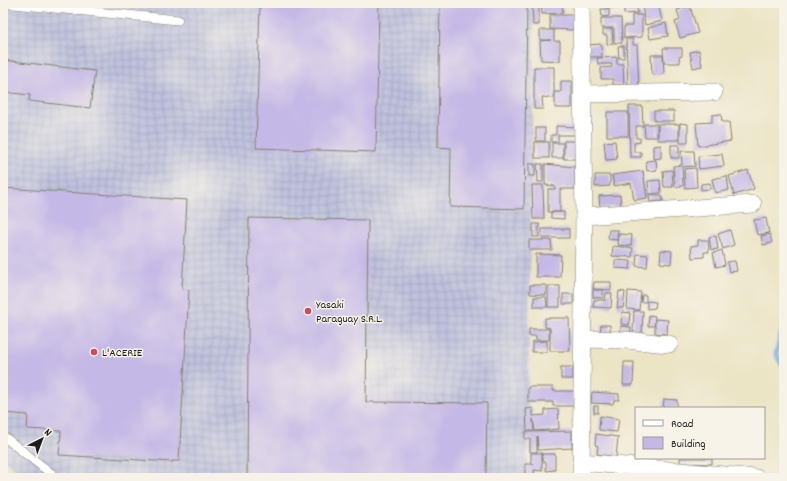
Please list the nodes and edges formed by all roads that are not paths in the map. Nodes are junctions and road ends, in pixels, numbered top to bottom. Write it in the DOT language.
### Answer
graph roads {
  1 [pos="3,3"];
  2 [pos="580,3"];
  3 [pos="178,20"];
  4 [pos="714,92"];
  5 [pos="583,94"];
  6 [pos="754,204"];
  7 [pos="584,216"];
  8 [pos="583,339"];
  9 [pos="669,344"];
  10 [pos="3,436"];
  11 [pos="581,470"];
  12 [pos="57,478"];
  13 [pos="756,478"];
  1 -- 3 [label="lane"];
  2 -- 5 [label="street"];
  4 -- 5 [label="street"];
  5 -- 7 [label="street"];
  6 -- 7 [label="street"];
  7 -- 8 [label="street"];
  8 -- 9 [label="street"];
  8 -- 11 [label="street"];
  10 -- 12 [label="lane"];
  11 -- 13 [label="street"];
}
